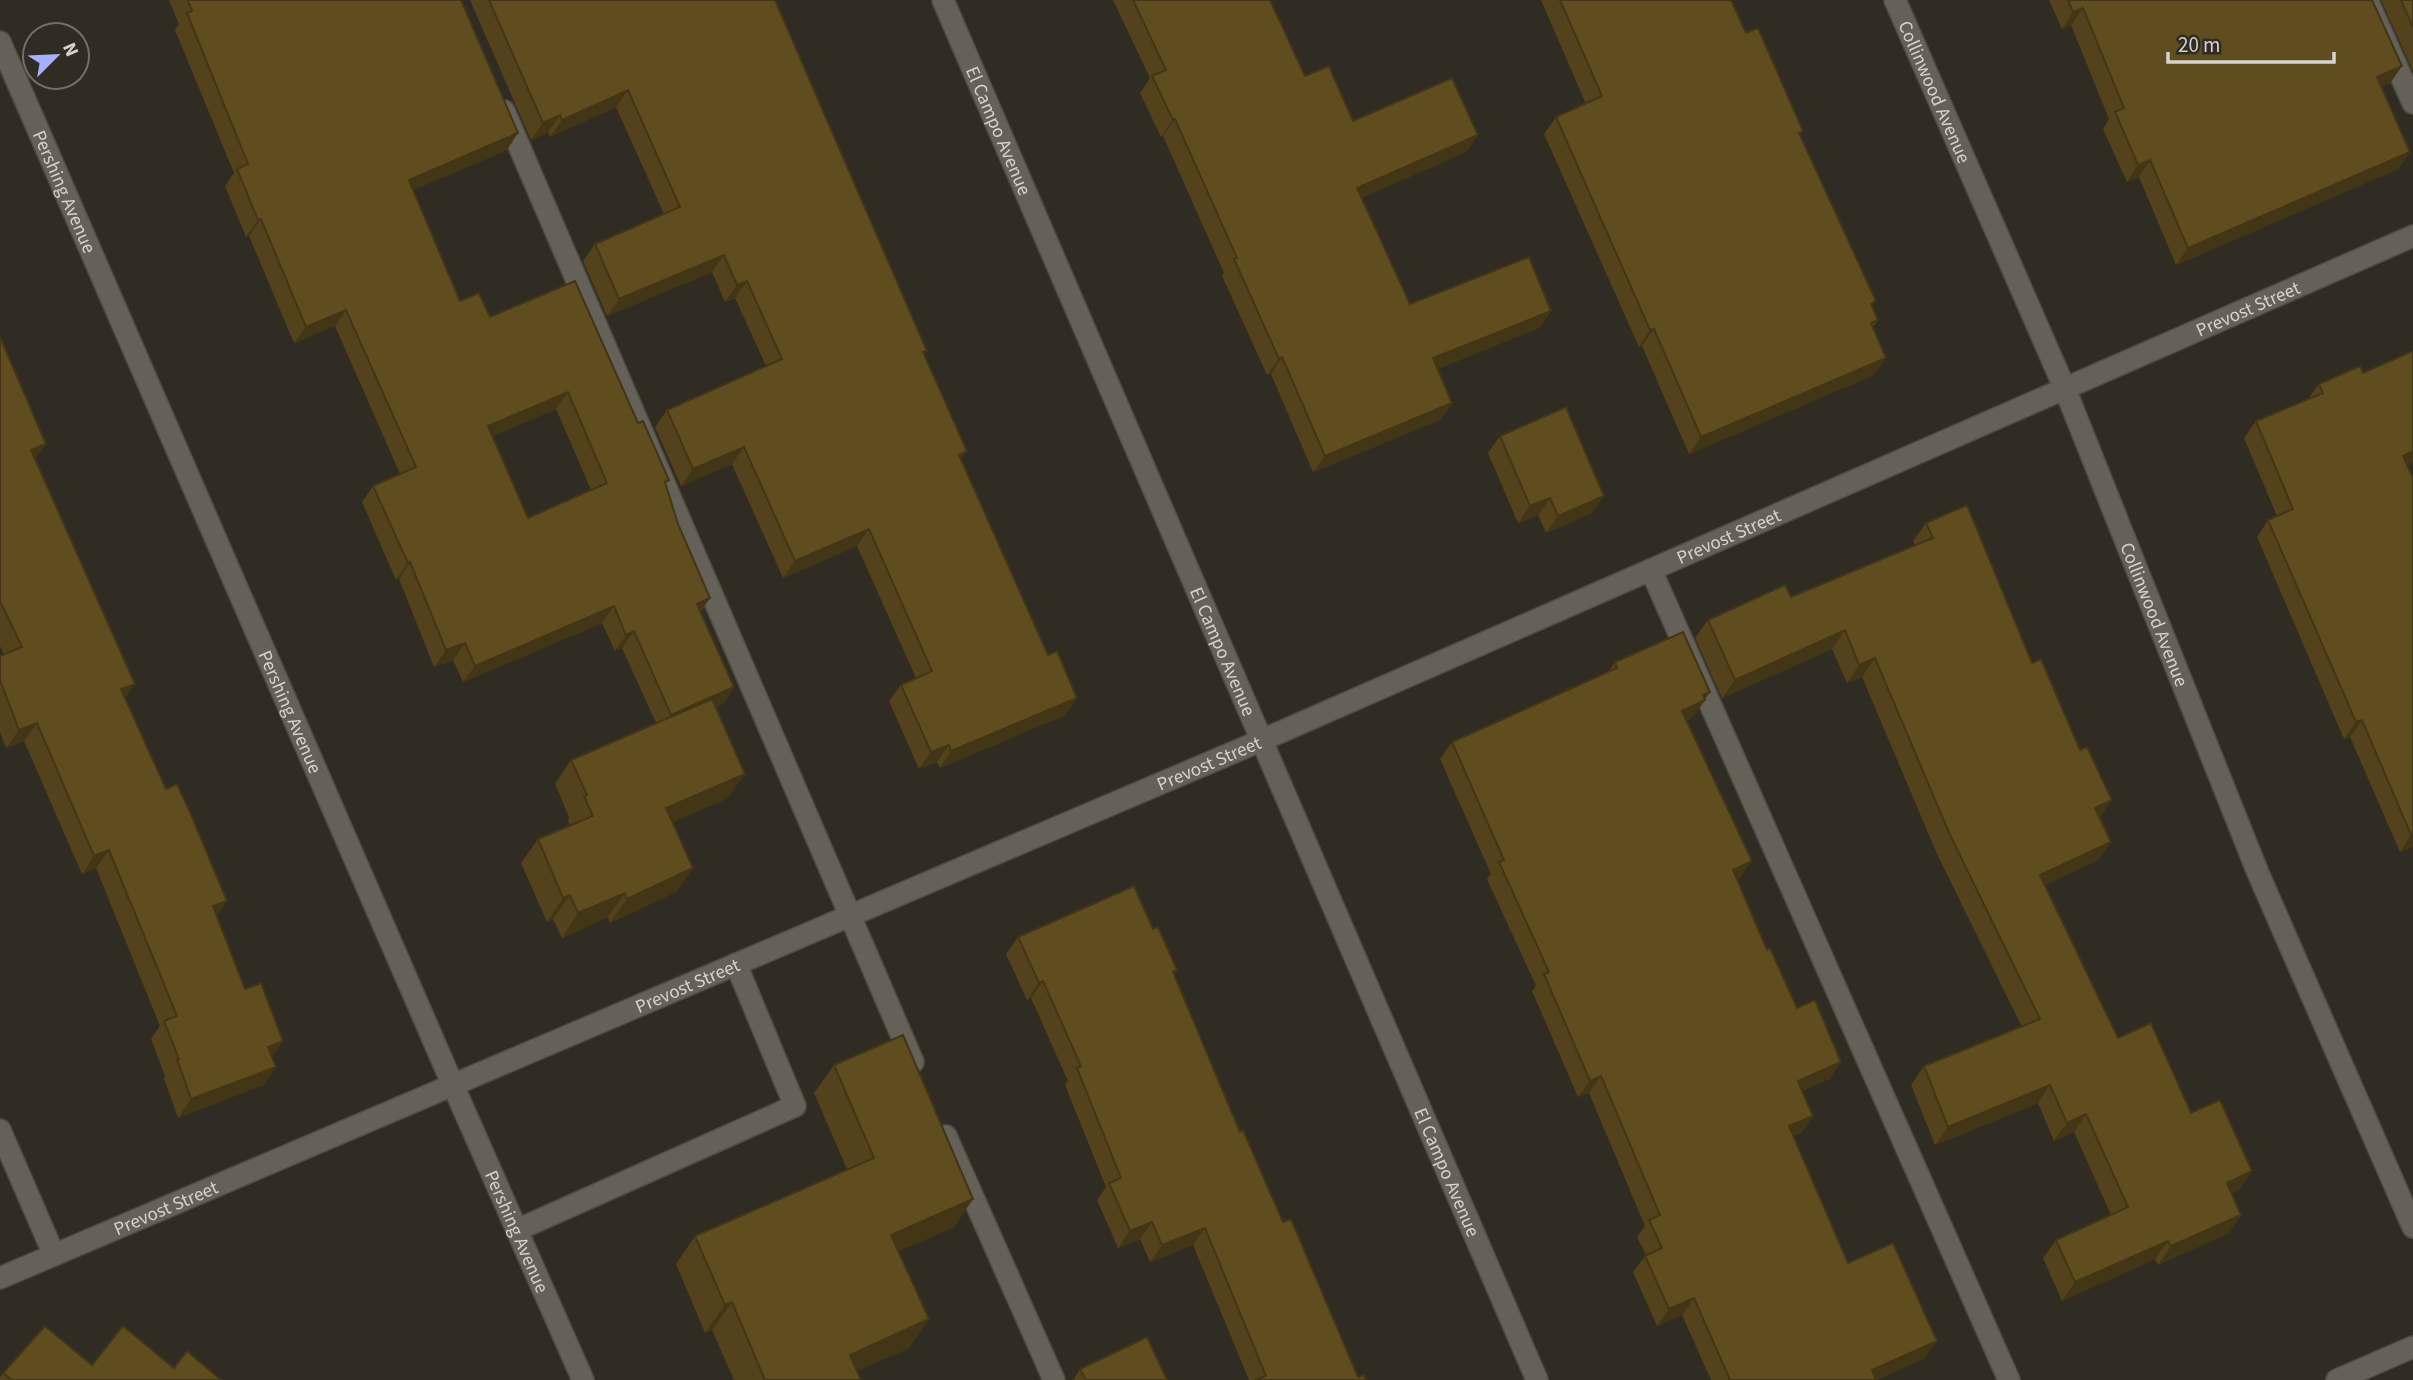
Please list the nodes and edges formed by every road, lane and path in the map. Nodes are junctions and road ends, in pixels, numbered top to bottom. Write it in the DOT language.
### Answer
graph roads {
  1 [pos="943,0"];
  2 [pos="1895,0"];
  3 [pos="2367,0"];
  4 [pos="0,42"];
  5 [pos="494,89"];
  6 [pos="2413,103"];
  7 [pos="2413,236"];
  8 [pos="2065,389"];
  9 [pos="1651,570"];
  10 [pos="1260,741"];
  11 [pos="852,917"];
  12 [pos="736,964"];
  13 [pos="919,1075"];
  14 [pos="452,1083"];
  15 [pos="936,1113"];
  16 [pos="0,1130"];
  17 [pos="2413,1227"];
  18 [pos="517,1230"];
  19 [pos="54,1255"];
  20 [pos="0,1278"];
  21 [pos="2413,1347"];
  22 [pos="583,1380"];
  23 [pos="1054,1380"];
  24 [pos="1537,1380"];
  25 [pos="2009,1380"];
  26 [pos="2337,1380"];
  1 -- 10 [label="street, El Campo Avenue"];
  2 -- 8 [label="street, Collinwood Avenue"];
  3 -- 6 [label="street"];
  4 -- 14 [label="street, Pershing Avenue"];
  5 -- 11 [label="street"];
  7 -- 8 [label="street, Prevost Street"];
  8 -- 9 [label="street, Prevost Street"];
  8 -- 17 [label="street, Collinwood Avenue"];
  9 -- 10 [label="street, Prevost Street"];
  9 -- 25 [label="street"];
  10 -- 11 [label="street, Prevost Street"];
  10 -- 24 [label="street, El Campo Avenue"];
  11 -- 12 [label="street, Prevost Street"];
  11 -- 13 [label="street"];
  12 -- 14 [label="street, Prevost Street"];
  12 -- 18 [label="street"];
  14 -- 18 [label="street, Pershing Avenue"];
  14 -- 19 [label="street, Prevost Street"];
  15 -- 23 [label="street"];
  16 -- 19 [label="street"];
  18 -- 22 [label="street, Pershing Avenue"];
  19 -- 20 [label="street, Prevost Street"];
  21 -- 26 [label="street"];
}
